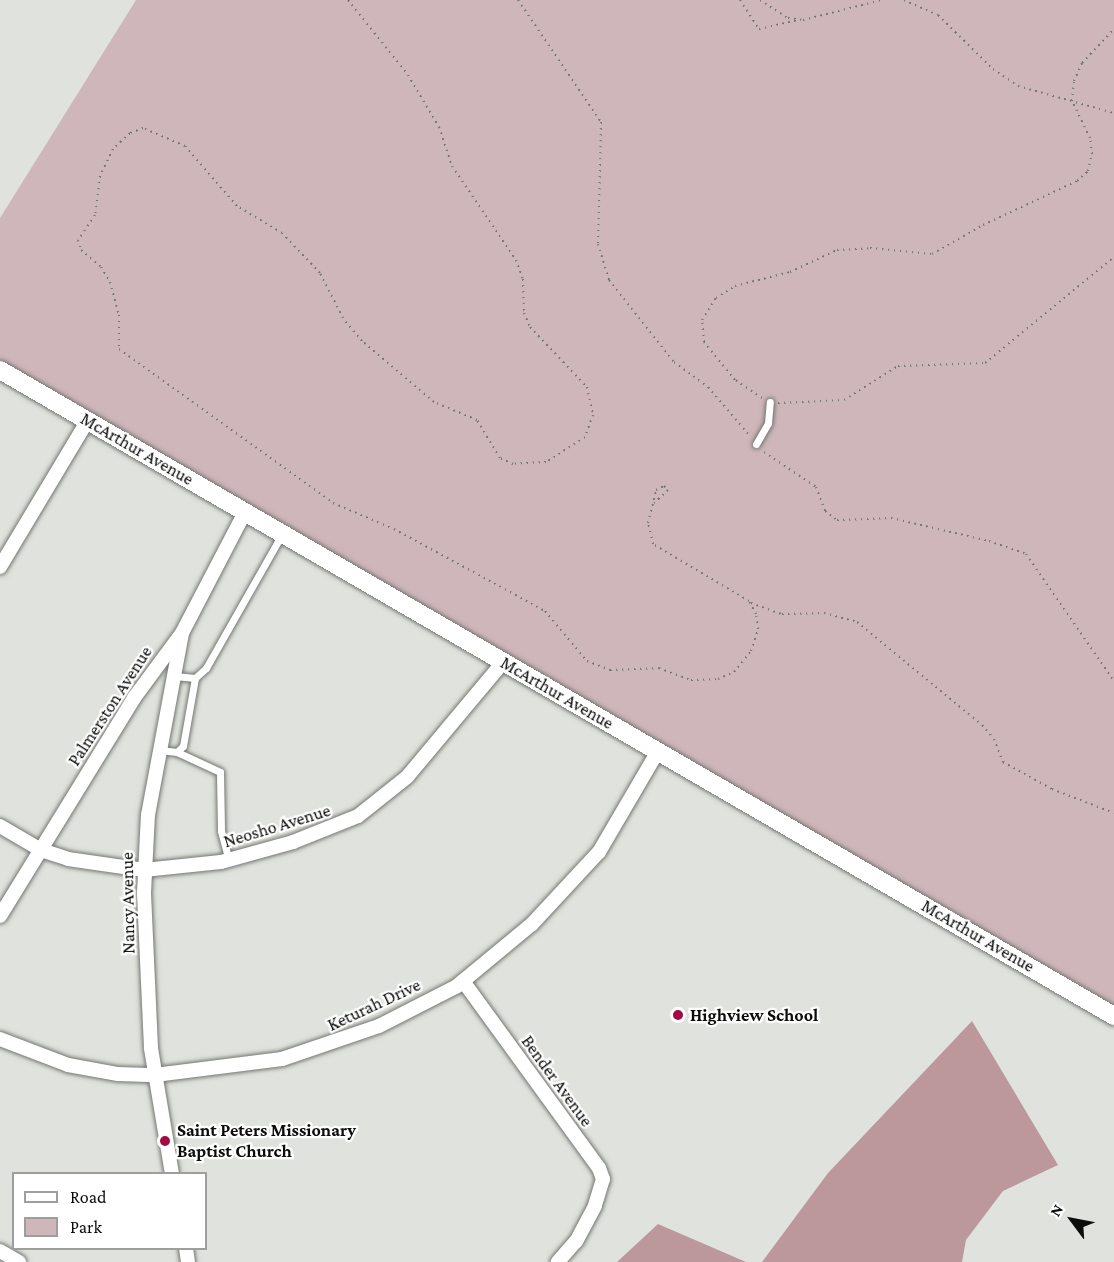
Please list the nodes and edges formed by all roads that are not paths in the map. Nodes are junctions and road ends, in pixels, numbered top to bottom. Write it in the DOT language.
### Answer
graph roads {
  1 [pos="0,370"];
  2 [pos="770,402"];
  3 [pos="88,420"];
  4 [pos="756,444"];
  5 [pos="245,512"];
  6 [pos="282,534"];
  7 [pos="0,567"];
  8 [pos="182,633"];
  9 [pos="503,662"];
  10 [pos="175,676"];
  11 [pos="195,678"];
  12 [pos="160,750"];
  13 [pos="177,752"];
  14 [pos="658,752"];
  15 [pos="0,826"];
  16 [pos="41,850"];
  17 [pos="229,860"];
  18 [pos="144,870"];
  19 [pos="0,916"];
  20 [pos="463,981"];
  21 [pos="1114,1016"];
  22 [pos="0,1039"];
  23 [pos="155,1075"];
  24 [pos="172,1172"];
  25 [pos="0,1251"];
  26 [pos="19,1262"];
  27 [pos="558,1262"];
  1 -- 3 [label="street, McArthur Avenue"];
  2 -- 4 [label="lane"];
  3 -- 5 [label="street, McArthur Avenue"];
  3 -- 7 [label="street"];
  5 -- 6 [label="street, McArthur Avenue"];
  5 -- 8 [label="street, Palmerston Avenue"];
  6 -- 9 [label="street, McArthur Avenue"];
  6 -- 11 [label="lane"];
  8 -- 10 [label="street, Nancy Avenue"];
  8 -- 16 [label="street, Palmerston Avenue"];
  9 -- 14 [label="street, McArthur Avenue"];
  9 -- 17 [label="street, Neosho Avenue"];
  10 -- 11 [label="lane"];
  10 -- 12 [label="street, Nancy Avenue"];
  11 -- 13 [label="lane"];
  12 -- 13 [label="lane"];
  12 -- 18 [label="street, Nancy Avenue"];
  13 -- 17 [label="lane"];
  14 -- 20 [label="street, Keturah Drive"];
  14 -- 21 [label="street, McArthur Avenue"];
  15 -- 16 [label="street, Neosho Avenue"];
  16 -- 18 [label="street, Neosho Avenue"];
  16 -- 19 [label="street, Palmerston Avenue"];
  17 -- 18 [label="street, Neosho Avenue"];
  18 -- 23 [label="street, Nancy Avenue"];
  20 -- 23 [label="street, Keturah Drive"];
  20 -- 27 [label="street, Bender Avenue"];
  22 -- 23 [label="street, Keturah Drive"];
  23 -- 24 [label="street, Nancy Avenue"];
  25 -- 26 [label="street"];
}
